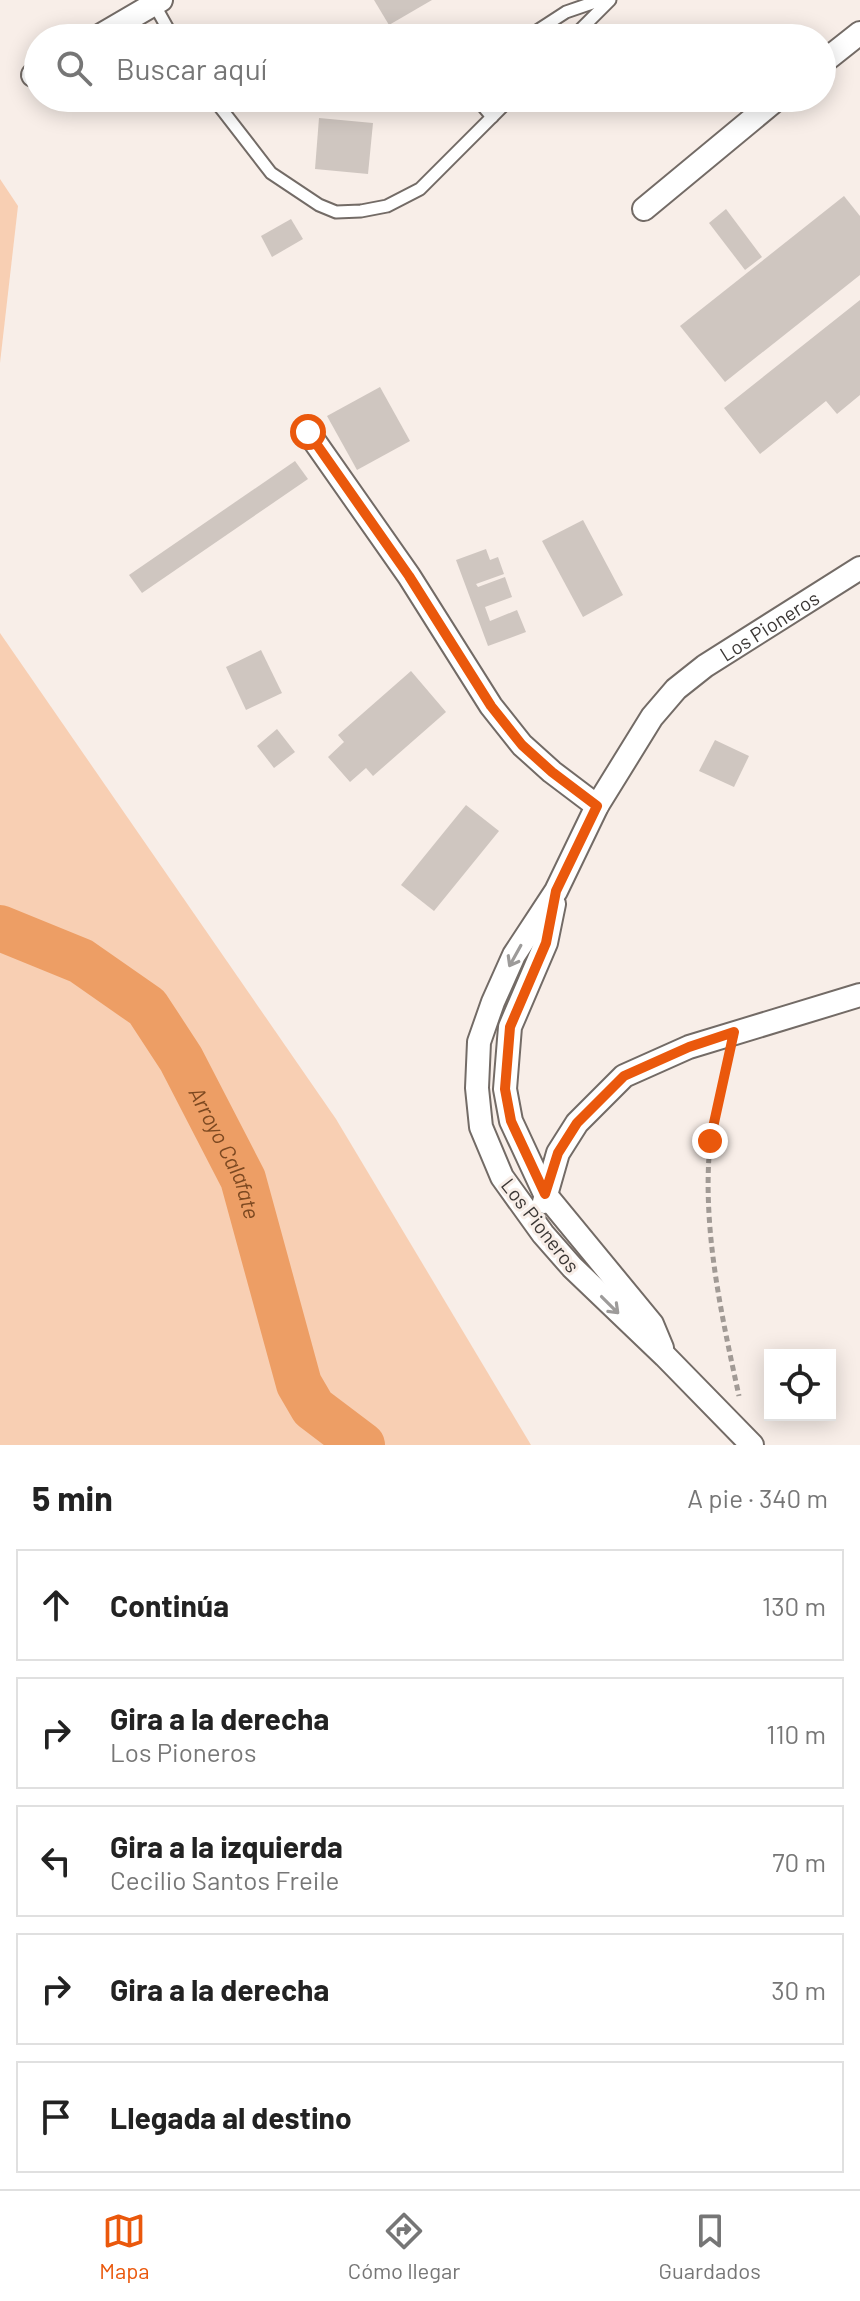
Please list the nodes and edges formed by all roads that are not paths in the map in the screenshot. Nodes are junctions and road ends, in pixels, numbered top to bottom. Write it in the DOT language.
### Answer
graph roads {
  1 [pos="601,0"];
  2 [pos="610,0"];
  3 [pos="157,2"];
  4 [pos="120,24"];
  5 [pos="167,24"];
  6 [pos="548,24"];
  7 [pos="586,24"];
  8 [pos="860,33"];
  9 [pos="836,52"];
  10 [pos="224,112"];
  11 [pos="488,112"];
  12 [pos="497,112"];
  13 [pos="761,112"];
  14 [pos="492,117"];
  15 [pos="644,209"];
  16 [pos="308,432"];
  17 [pos="860,568"];
  18 [pos="597,806"];
  19 [pos="556,891"];
  20 [pos="860,995"];
  21 [pos="545,1194"];
  22 [pos="543,1234"];
  23 [pos="665,1356"];
  24 [pos="750,1443"];
  1 -- 6 [label="lane"];
  2 -- 7 [label="lane"];
  3 -- 4 [label="street"];
  3 -- 5 [label="lane"];
  8 -- 9 [label="street"];
  10 -- 14 [label="lane"];
  11 -- 14 [label="lane"];
  12 -- 14 [label="lane"];
  13 -- 15 [label="street"];
  16 -- 18 [label="street"];
  17 -- 18 [label="street, Los Pioneros"];
  18 -- 19 [label="street, Los Pioneros"];
  19 -- 21 [label="street, Los Pioneros"];
  19 -- 22 [label="street, Los Pioneros, one-way"];
  20 -- 21 [label="street"];
  21 -- 22 [label="street"];
  21 -- 23 [label="street, Los Pioneros"];
  22 -- 23 [label="street, Los Pioneros, one-way"];
  23 -- 24 [label="street, Los Pioneros"];
}
